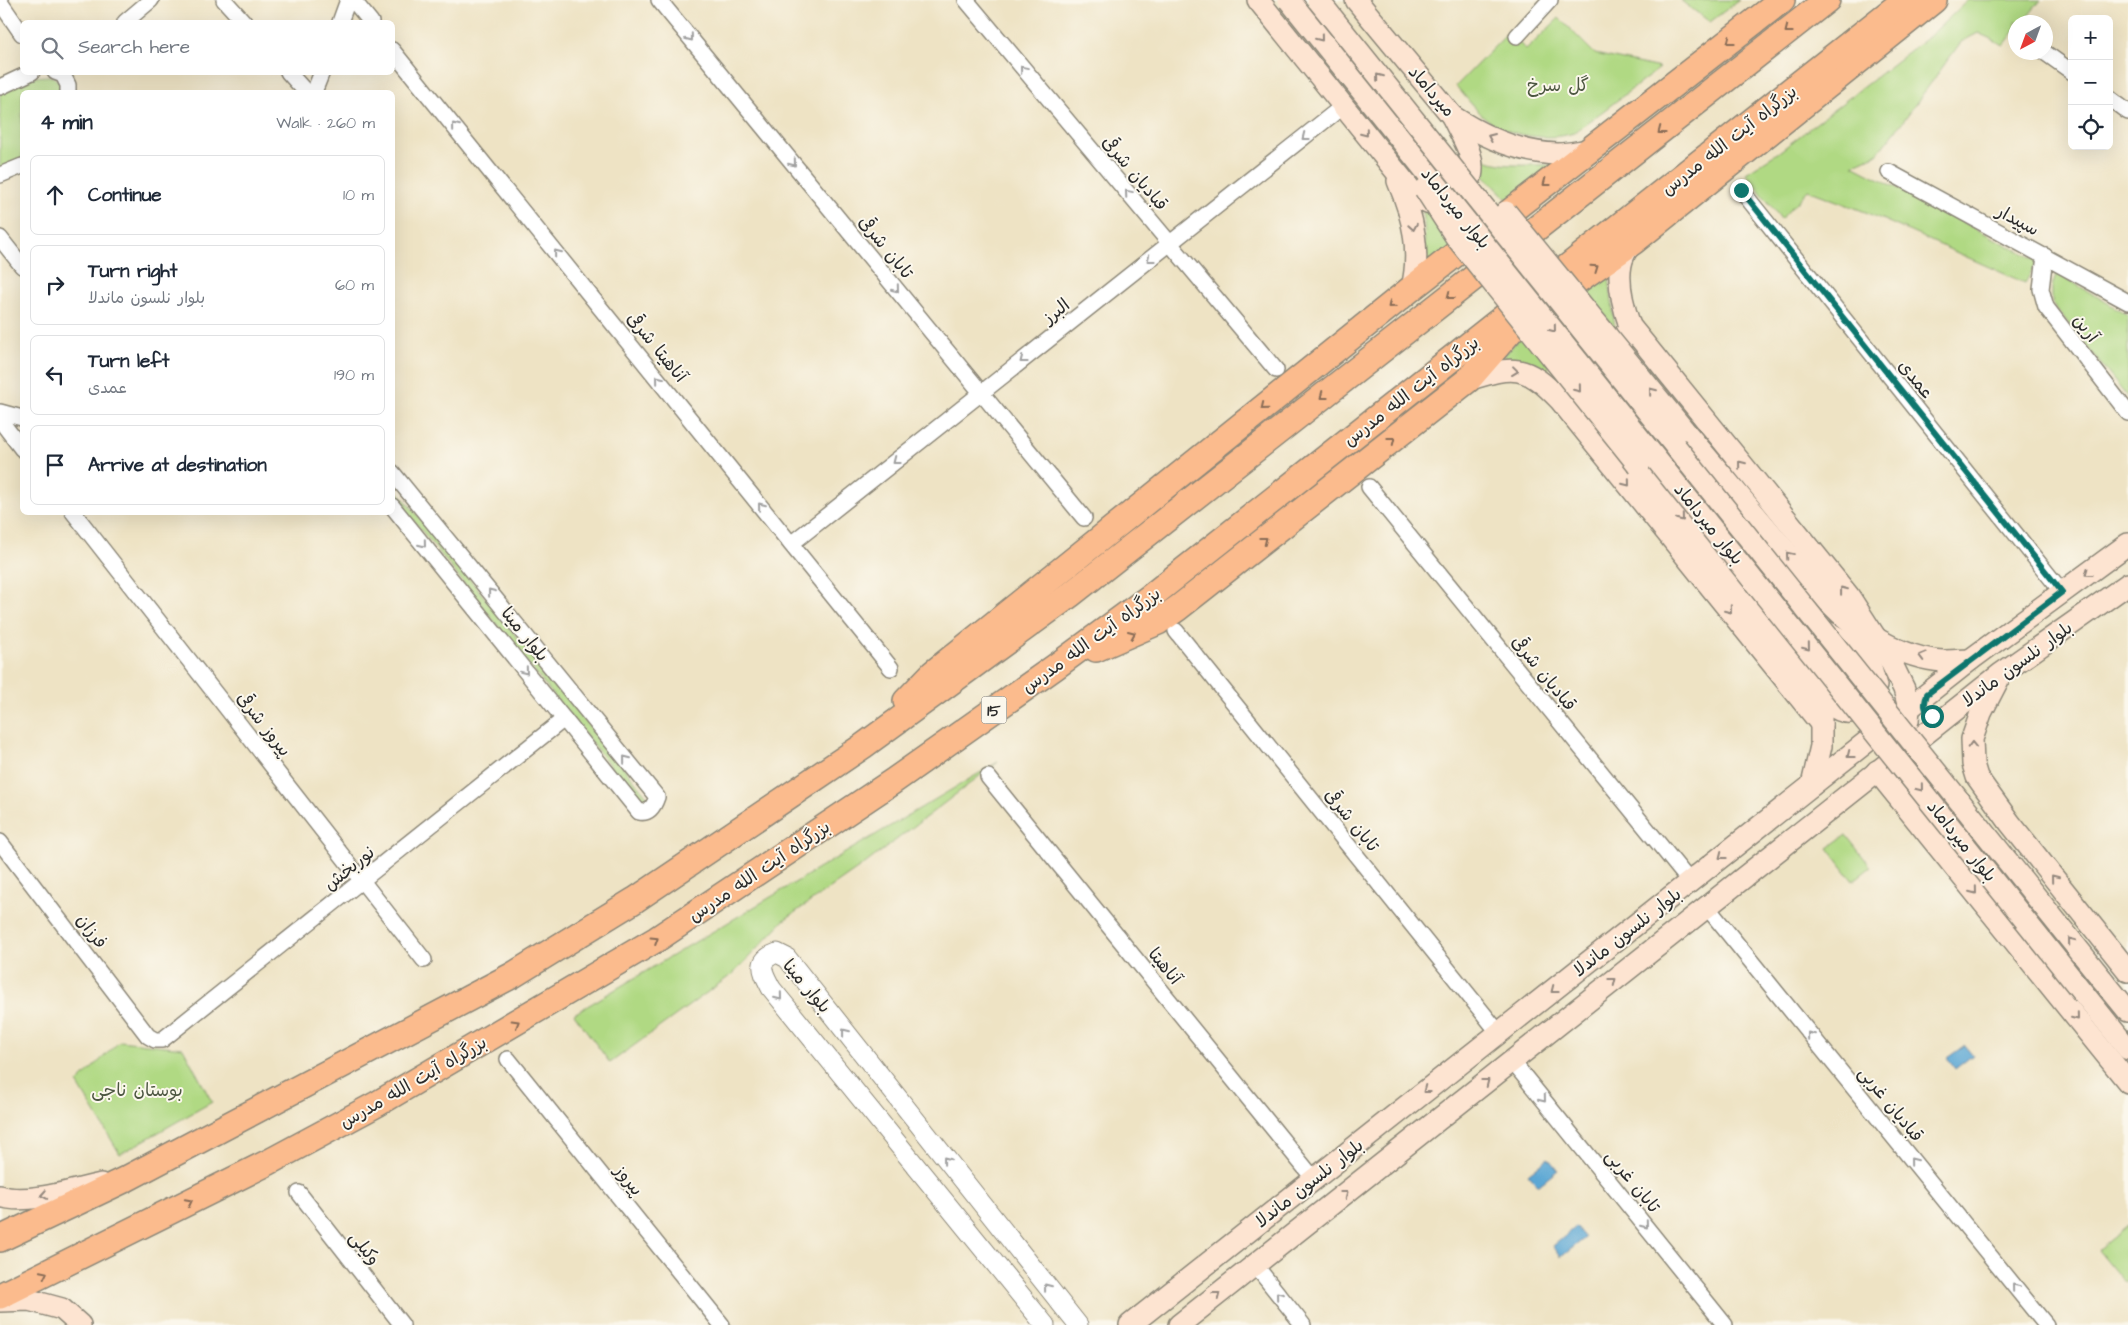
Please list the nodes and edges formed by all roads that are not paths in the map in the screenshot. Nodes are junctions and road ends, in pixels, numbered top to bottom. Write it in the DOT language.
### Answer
graph roads {
  1 [pos="151,0"];
  2 [pos="224,0"];
  3 [pos="348,0"];
  4 [pos="352,0"];
  5 [pos="659,0"];
  6 [pos="966,0"];
  7 [pos="1258,0"];
  8 [pos="1290,0"];
  9 [pos="1318,0"];
  10 [pos="1356,0"];
  11 [pos="1550,0"];
  12 [pos="1782,0"];
  13 [pos="1827,0"];
  14 [pos="1905,0"];
  15 [pos="1934,0"];
  16 [pos="0,2"];
  17 [pos="1273,10"];
  18 [pos="127,20"];
  19 [pos="242,20"];
  20 [pos="341,20"];
  21 [pos="369,20"];
  22 [pos="20,31"];
  23 [pos="1517,36"];
  24 [pos="395,54"];
  25 [pos="2053,58"];
  26 [pos="2068,69"];
  27 [pos="26,75"];
  28 [pos="291,75"];
  29 [pos="321,75"];
  30 [pos="0,87"];
  31 [pos="304,90"];
  32 [pos="315,90"];
  33 [pos="2113,101"];
  34 [pos="1343,106"];
  35 [pos="1404,107"];
  36 [pos="2128,112"];
  37 [pos="1452,116"];
  38 [pos="1387,122"];
  39 [pos="1590,150"];
  40 [pos="1391,165"];
  41 [pos="20,167"];
  42 [pos="1889,172"];
  43 [pos="0,175"];
  44 [pos="1741,190"];
  45 [pos="0,238"];
  46 [pos="1633,242"];
  47 [pos="1170,244"];
  48 [pos="2045,256"];
  49 [pos="20,263"];
  50 [pos="1412,288"];
  51 [pos="2128,302"];
  52 [pos="1630,326"];
  53 [pos="1276,370"];
  54 [pos="1468,380"];
  55 [pos="982,393"];
  56 [pos="0,412"];
  57 [pos="2128,413"];
  58 [pos="20,417"];
  59 [pos="0,420"];
  60 [pos="20,446"];
  61 [pos="395,476"];
  62 [pos="1369,488"];
  63 [pos="395,510"];
  64 [pos="75,515"];
  65 [pos="1084,518"];
  66 [pos="791,544"];
  67 [pos="2128,544"];
  68 [pos="2128,584"];
  69 [pos="2062,592"];
  70 [pos="1176,631"];
  71 [pos="1874,636"];
  72 [pos="1970,660"];
  73 [pos="1055,667"];
  74 [pos="891,668"];
  75 [pos="2002,672"];
  76 [pos="1820,693"];
  77 [pos="1927,694"];
  78 [pos="1909,708"];
  79 [pos="1944,718"];
  80 [pos="564,719"];
  81 [pos="1821,724"];
  82 [pos="863,746"];
  83 [pos="1906,749"];
  84 [pos="1877,771"];
  85 [pos="988,777"];
  86 [pos="1812,785"];
  87 [pos="2010,823"];
  88 [pos="0,842"];
  89 [pos="1953,864"];
  90 [pos="363,880"];
  91 [pos="1690,882"];
  92 [pos="1707,907"];
  93 [pos="424,960"];
  94 [pos="2128,971"];
  95 [pos="2128,1011"];
  96 [pos="1499,1033"];
  97 [pos="155,1040"];
  98 [pos="2128,1049"];
  99 [pos="508,1059"];
  100 [pos="1512,1061"];
  101 [pos="2128,1082"];
  102 [pos="126,1179"];
  103 [pos="1314,1180"];
  104 [pos="299,1193"];
  105 [pos="0,1196"];
  106 [pos="0,1240"];
  107 [pos="1255,1265"];
  108 [pos="0,1296"];
  109 [pos="0,1301"];
  110 [pos="80,1325"];
  111 [pos="402,1325"];
  112 [pos="722,1325"];
  113 [pos="1045,1325"];
  114 [pos="1078,1325"];
  115 [pos="1130,1325"];
  116 [pos="1179,1325"];
  117 [pos="1303,1325"];
  118 [pos="1724,1325"];
  119 [pos="2046,1325"];
  1 -- 18 [label="street"];
  2 -- 19 [label="street"];
  3 -- 20 [label="street"];
  4 -- 21 [label="street"];
  5 -- 55 [label="street, تابان شرقی, one-way"];
  47 -- 6 [label="street, قبادیان شرقی, one-way"];
  7 -- 17 [label="main road"];
  8 -- 38 [label="main road, بلوار میرداماد, one-way, bridge"];
  35 -- 9 [label="main road, بلوار میرداماد, one-way, bridge"];
  10 -- 37 [label="main road, میرداماد"];
  11 -- 23 [label="street"];
  12 -- 39 [label="highway, one-way"];
  13 -- 82 [label="highway, one-way"];
  14 -- 73 [label="highway, بزرگراه آیت الله مدرس / 15"];
  15 -- 46 [label="highway"];
  16 -- 22 [label="street"];
  17 -- 34 [label="main road"];
  66 -- 24 [label="street, آناهیتا شرقی, one-way"];
  25 -- 26 [label="street"];
  27 -- 30 [label="street"];
  28 -- 31 [label="street"];
  29 -- 32 [label="street"];
  33 -- 36 [label="street"];
  34 -- 40 [label="main road, one-way"];
  34 -- 47 [label="street, البرز, one-way"];
  71 -- 35 [label="main road, one-way, bridge"];
  95 -- 35 [label="main road, بلوار میرداماد, one-way, bridge"];
  39 -- 37 [label="main road, میرداماد, one-way"];
  37 -- 40 [label="main road"];
  38 -- 76 [label="main road, one-way, bridge"];
  38 -- 98 [label="main road, بلوار میرداماد, one-way, bridge"];
  39 -- 50 [label="highway, one-way"];
  40 -- 50 [label="main road, one-way"];
  41 -- 43 [label="street"];
  42 -- 48 [label="street, سپیدار"];
  44 -- 69 [label="street, عمدی"];
  45 -- 49 [label="street"];
  46 -- 52 [label="main road"];
  54 -- 46 [label="highway, one-way"];
  47 -- 53 [label="street, قبادیان شرقی"];
  47 -- 55 [label="street, البرز, one-way"];
  48 -- 51 [label="street, سپیدار"];
  48 -- 57 [label="street, آرین"];
  50 -- 82 [label="highway, one-way"];
  71 -- 52 [label="main road, one-way"];
  52 -- 76 [label="main road"];
  73 -- 54 [label="highway, one-way"];
  54 -- 81 [label="main road, one-way"];
  55 -- 65 [label="street, تابان شرقی"];
  55 -- 66 [label="street, البرز, one-way"];
  56 -- 58 [label="street"];
  59 -- 60 [label="street"];
  80 -- 61 [label="street, بلوار مینا, one-way"];
  62 -- 91 [label="street, قبادیان شرقی"];
  63 -- 80 [label="street, بلوار مینا, one-way"];
  64 -- 90 [label="street, پیروز شرقی"];
  66 -- 74 [label="street, آناهیتا شرقی"];
  67 -- 69 [label="main road, بلوار نلسون ماندلا, one-way"];
  68 -- 75 [label="main road, بلوار نلسون ماندلا"];
  69 -- 72 [label="main road, بلوار نلسون ماندلا"];
  70 -- 96 [label="street, تابان شرقی"];
  72 -- 71 [label="main road, one-way"];
  71 -- 78 [label="main road"];
  72 -- 77 [label="main road, بلوار نلسون ماندلا"];
  108 -- 73 [label="highway, بزرگراه آیت الله مدرس / 15, one-way"];
  75 -- 79 [label="main road, بلوار نلسون ماندلا"];
  87 -- 75 [label="main road, one-way"];
  76 -- 81 [label="main road"];
  77 -- 78 [label="main road, بلوار نلسون ماندلا"];
  77 -- 79 [label="main road"];
  78 -- 83 [label="main road"];
  78 -- 86 [label="main road, بلوار نلسون ماندلا, one-way"];
  79 -- 83 [label="main road, بلوار نلسون ماندلا"];
  80 -- 90 [label="street, نوربخش"];
  81 -- 86 [label="main road"];
  82 -- 102 [label="highway"];
  83 -- 84 [label="main road, بلوار نلسون ماندلا"];
  84 -- 89 [label="main road"];
  84 -- 92 [label="main road, بلوار نلسون ماندلا"];
  85 -- 103 [label="street, آناهیتا"];
  86 -- 91 [label="main road, بلوار نلسون ماندلا, one-way"];
  87 -- 89 [label="main road"];
  94 -- 87 [label="main road, one-way"];
  88 -- 97 [label="street, فرزان"];
  89 -- 101 [label="main road, one-way"];
  90 -- 93 [label="street, پیروز شرقی"];
  90 -- 97 [label="street, نوربخش"];
  91 -- 96 [label="main road, بلوار نلسون ماندلا, one-way"];
  100 -- 92 [label="main road, بلوار نلسون ماندلا, one-way"];
  119 -- 92 [label="street, قبادیان غربی, one-way"];
  96 -- 103 [label="main road, بلوار نلسون ماندلا, one-way"];
  99 -- 112 [label="street, پیروز"];
  107 -- 100 [label="main road, بلوار نلسون ماندلا, one-way"];
  100 -- 118 [label="street, تابان غربی, one-way"];
  102 -- 105 [label="main road, one-way"];
  102 -- 106 [label="highway"];
  103 -- 115 [label="main road, بلوار نلسون ماندلا"];
  104 -- 111 [label="street, وكيلی"];
  116 -- 107 [label="main road, بلوار نلسون ماندلا, one-way"];
  117 -- 107 [label="street, one-way"];
  109 -- 110 [label="main road"];
  114 -- 113 [label="street, بلوار مینا, one-way"];
}
